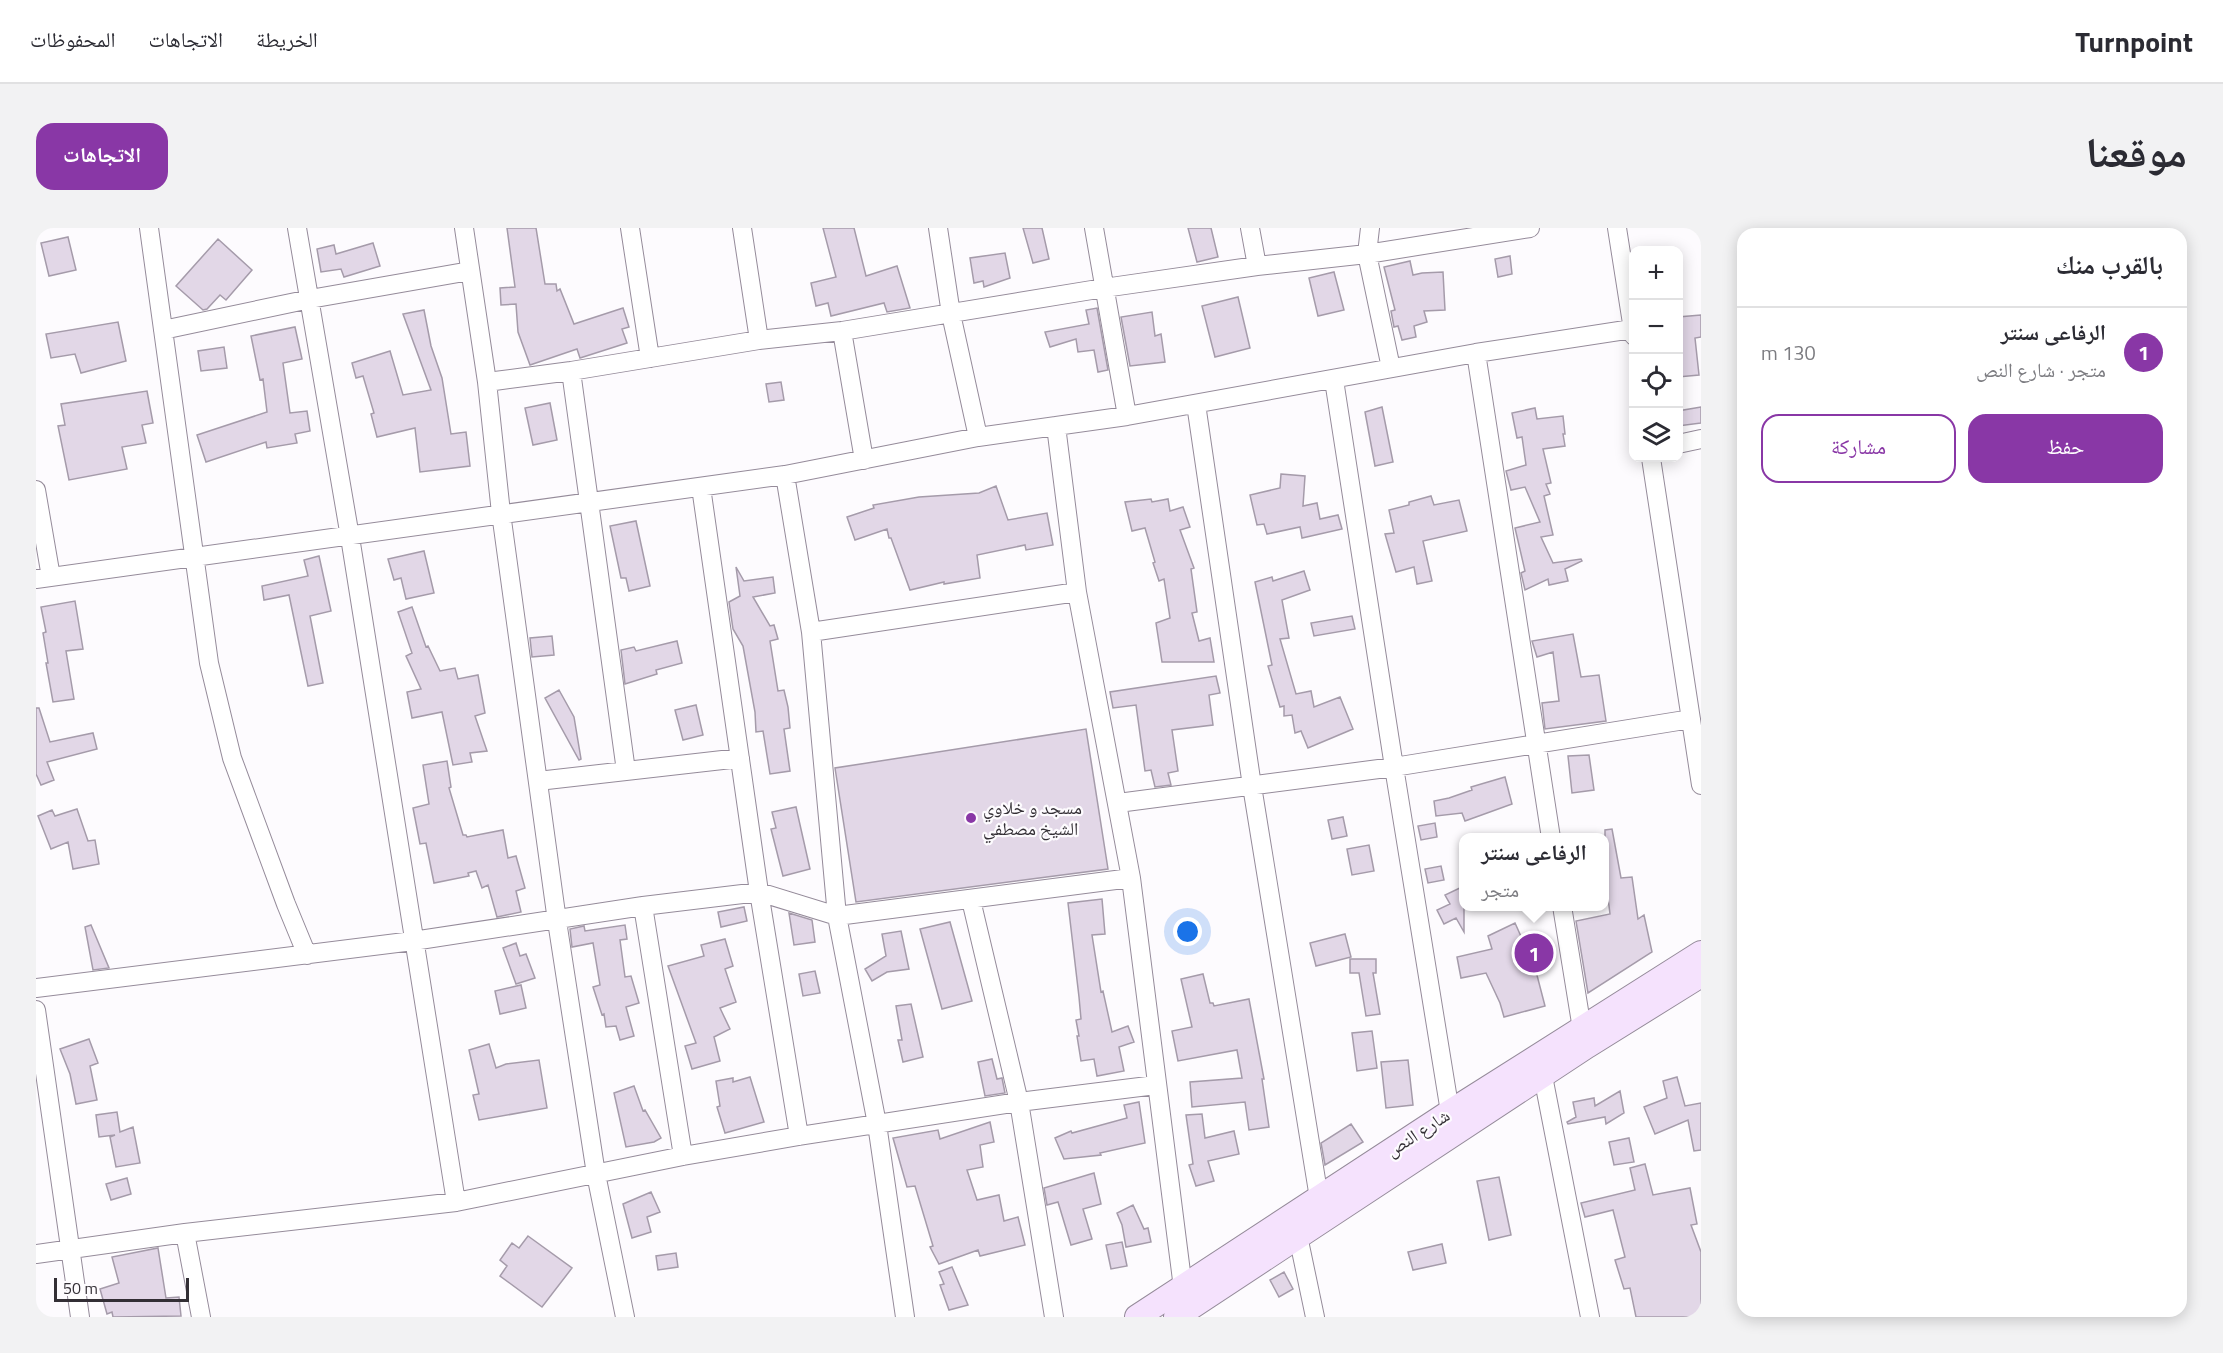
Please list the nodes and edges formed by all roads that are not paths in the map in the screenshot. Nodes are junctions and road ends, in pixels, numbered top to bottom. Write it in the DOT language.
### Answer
graph roads {
  1 [pos="149,228"];
  2 [pos="297,228"];
  3 [pos="464,228"];
  4 [pos="630,228"];
  5 [pos="742,228"];
  6 [pos="938,228"];
  7 [pos="1094,228"];
  8 [pos="1250,228"];
  9 [pos="1370,228"];
  10 [pos="1530,228"];
  11 [pos="1617,228"];
  12 [pos="1367,254"];
  13 [pos="1257,266"];
  14 [pos="470,271"];
  15 [pos="1104,288"];
  16 [pos="310,299"];
  17 [pos="1629,307"];
  18 [pos="951,314"];
  19 [pos="163,330"];
  20 [pos="842,331"];
  21 [pos="1629,334"];
  22 [pos="759,340"];
  23 [pos="1476,353"];
  24 [pos="650,358"];
  25 [pos="1391,368"];
  26 [pos="571,371"];
  27 [pos="1334,380"];
  28 [pos="487,382"];
  29 [pos="1196,404"];
  30 [pos="1127,416"];
  31 [pos="1056,426"];
  32 [pos="978,437"];
  33 [pos="1701,440"];
  34 [pos="1683,443"];
  35 [pos="864,460"];
  36 [pos="1653,462"];
  37 [pos="784,475"];
  38 [pos="701,487"];
  39 [pos="36,490"];
  40 [pos="588,502"];
  41 [pos="501,513"];
  42 [pos="350,537"];
  43 [pos="193,556"];
  44 [pos="44,578"];
  45 [pos="1077,592"];
  46 [pos="811,632"];
  47 [pos="1691,719"];
  48 [pos="1536,745"];
  49 [pos="740,758"];
  50 [pos="1394,767"];
  51 [pos="626,771"];
  52 [pos="538,781"];
  53 [pos="1701,785"];
  54 [pos="1252,786"];
  55 [pos="1118,803"];
  56 [pos="1550,833"];
  57 [pos="1131,878"];
  58 [pos="759,892"];
  59 [pos="971,900"];
  60 [pos="643,906"];
  61 [pos="1563,911"];
  62 [pos="837,916"];
  63 [pos="557,921"];
  64 [pos="413,941"];
  65 [pos="1701,953"];
  66 [pos="307,955"];
  67 [pos="1701,975"];
  68 [pos="36,987"];
  69 [pos="36,1010"];
  70 [pos="1582,1029"];
  71 [pos="1541,1066"];
  72 [pos="1156,1085"];
  73 [pos="1019,1102"];
  74 [pos="1450,1112"];
  75 [pos="877,1124"];
  76 [pos="799,1136"];
  77 [pos="683,1156"];
  78 [pos="596,1174"];
  79 [pos="1319,1198"];
  80 [pos="456,1202"];
  81 [pos="184,1233"];
  82 [pos="1298,1236"];
  83 [pos="69,1249"];
  84 [pos="36,1254"];
  85 [pos="1183,1288"];
  86 [pos="80,1317"];
  87 [pos="201,1317"];
  88 [pos="625,1317"];
  89 [pos="905,1317"];
  90 [pos="1054,1317"];
  91 [pos="1137,1317"];
  92 [pos="1176,1317"];
  93 [pos="1315,1317"];
  94 [pos="1590,1317"];
  1 -- 19 [label="street"];
  2 -- 16 [label="street"];
  3 -- 14 [label="street"];
  4 -- 24 [label="street"];
  5 -- 22 [label="street"];
  6 -- 18 [label="street"];
  7 -- 15 [label="street"];
  8 -- 13 [label="street"];
  9 -- 12 [label="street"];
  10 -- 12 [label="street"];
  11 -- 17 [label="street"];
  12 -- 13 [label="street"];
  12 -- 25 [label="street"];
  13 -- 15 [label="street"];
  14 -- 16 [label="street"];
  14 -- 28 [label="street"];
  15 -- 18 [label="street"];
  15 -- 30 [label="street"];
  16 -- 19 [label="street"];
  16 -- 42 [label="street"];
  18 -- 20 [label="street"];
  18 -- 32 [label="street"];
  19 -- 43 [label="street"];
  20 -- 22 [label="street"];
  20 -- 35 [label="street"];
  21 -- 23 [label="street"];
  22 -- 24 [label="street"];
  23 -- 25 [label="street"];
  23 -- 48 [label="street"];
  24 -- 26 [label="street"];
  25 -- 27 [label="street"];
  26 -- 28 [label="street"];
  26 -- 40 [label="street"];
  27 -- 29 [label="street"];
  27 -- 50 [label="street"];
  28 -- 41 [label="street"];
  29 -- 30 [label="street"];
  29 -- 54 [label="street"];
  30 -- 31 [label="street"];
  31 -- 32 [label="street"];
  31 -- 45 [label="street"];
  32 -- 35 [label="street"];
  33 -- 34 [label="street"];
  35 -- 37 [label="street"];
  36 -- 47 [label="street"];
  37 -- 38 [label="street"];
  37 -- 46 [label="street"];
  38 -- 40 [label="street"];
  38 -- 49 [label="street"];
  39 -- 44 [label="street"];
  40 -- 41 [label="street"];
  40 -- 51 [label="street"];
  41 -- 42 [label="street"];
  41 -- 52 [label="street"];
  42 -- 43 [label="street"];
  42 -- 64 [label="street"];
  43 -- 44 [label="street"];
  43 -- 66 [label="street"];
  45 -- 46 [label="street"];
  45 -- 55 [label="street"];
  46 -- 62 [label="street"];
  47 -- 48 [label="street"];
  47 -- 53 [label="street"];
  48 -- 50 [label="street"];
  48 -- 56 [label="street"];
  49 -- 51 [label="street"];
  49 -- 58 [label="street"];
  50 -- 54 [label="street"];
  50 -- 74 [label="street"];
  51 -- 52 [label="street"];
  52 -- 63 [label="street"];
  54 -- 55 [label="street"];
  54 -- 79 [label="street"];
  55 -- 57 [label="street"];
  57 -- 59 [label="street"];
  57 -- 72 [label="street"];
  58 -- 60 [label="street"];
  58 -- 62 [label="street"];
  58 -- 76 [label="street"];
  59 -- 62 [label="street"];
  59 -- 73 [label="street"];
  60 -- 63 [label="street"];
  60 -- 77 [label="street"];
  61 -- 70 [label="street"];
  62 -- 75 [label="street"];
  63 -- 64 [label="street"];
  63 -- 78 [label="street"];
  64 -- 66 [label="street"];
  64 -- 80 [label="street"];
  65 -- 70 [label="main road, شارع النص"];
  66 -- 68 [label="street"];
  67 -- 71 [label="main road, شارع النص"];
  69 -- 83 [label="street"];
  70 -- 71 [label="main road, شارع النص"];
  71 -- 74 [label="main road, شارع النص"];
  71 -- 82 [label="main road, شارع النص"];
  71 -- 94 [label="street"];
  72 -- 73 [label="street"];
  72 -- 85 [label="street"];
  73 -- 75 [label="street"];
  73 -- 90 [label="street"];
  74 -- 79 [label="main road, شارع النص"];
  75 -- 76 [label="street"];
  75 -- 89 [label="street"];
  76 -- 77 [label="street"];
  77 -- 78 [label="street"];
  78 -- 80 [label="street"];
  78 -- 88 [label="street"];
  79 -- 85 [label="main road, شارع النص"];
  80 -- 81 [label="street"];
  81 -- 83 [label="street"];
  81 -- 87 [label="street"];
  82 -- 92 [label="main road, شارع النص"];
  82 -- 93 [label="street"];
  83 -- 84 [label="street"];
  83 -- 86 [label="street"];
  85 -- 91 [label="main road, شارع النص"];
}
